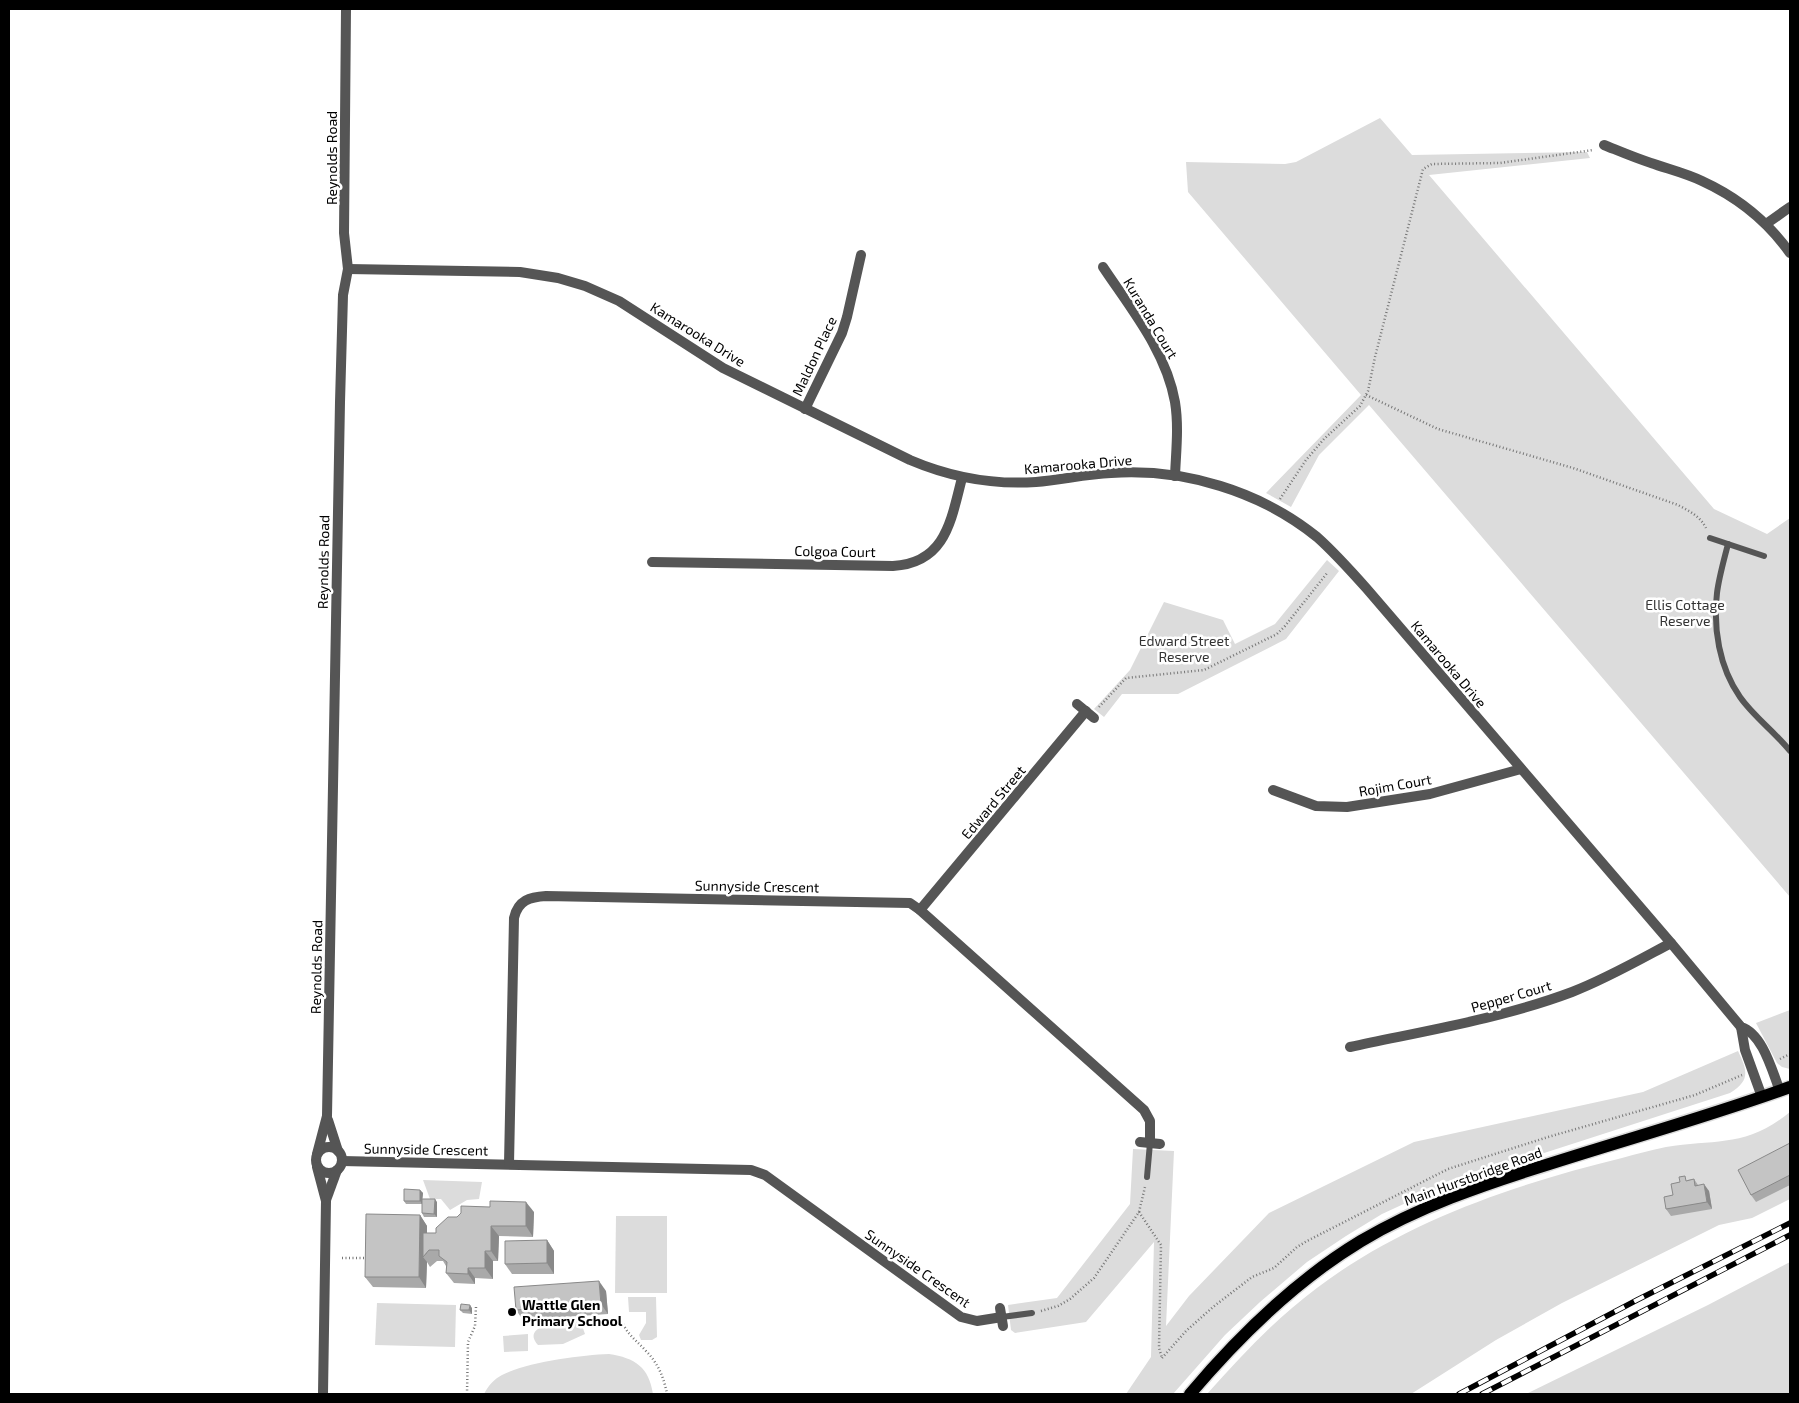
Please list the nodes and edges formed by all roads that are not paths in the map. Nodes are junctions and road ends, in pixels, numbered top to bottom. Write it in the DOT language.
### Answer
graph roads {
  1 [pos="346,9"];
  2 [pos="1604,145"];
  3 [pos="1790,207"];
  4 [pos="1766,224"];
  5 [pos="1790,253"];
  6 [pos="861,255"];
  7 [pos="1103,267"];
  8 [pos="348,270"];
  9 [pos="805,409"];
  10 [pos="1175,476"];
  11 [pos="962,478"];
  12 [pos="1710,538"];
  13 [pos="1728,544"];
  14 [pos="1764,556"];
  15 [pos="652,562"];
  16 [pos="1077,704"];
  17 [pos="1790,750"];
  18 [pos="1521,769"];
  19 [pos="1273,790"];
  20 [pos="920,910"];
  21 [pos="1671,943"];
  22 [pos="1741,1027"];
  23 [pos="1350,1047"];
  24 [pos="1785,1089"];
  25 [pos="1762,1097"];
  26 [pos="327,1116"];
  27 [pos="1150,1143"];
  28 [pos="317,1154"];
  29 [pos="339,1161"];
  30 [pos="509,1164"];
  31 [pos="317,1167"];
  32 [pos="1147,1177"];
  33 [pos="326,1201"];
  34 [pos="1032,1313"];
  35 [pos="1002,1317"];
  36 [pos="323,1394"];
  37 [pos="1190,1394"];
  1 -- 8 [label="street, Reynolds Road"];
  2 -- 4 [label="street"];
  3 -- 4 [label="street"];
  4 -- 5 [label="street"];
  6 -- 9 [label="street, Maldon Place"];
  7 -- 10 [label="street, Kuranda Court"];
  8 -- 9 [label="street, Kamarooka Drive"];
  8 -- 26 [label="street, Reynolds Road"];
  9 -- 11 [label="street, Kamarooka Drive"];
  10 -- 11 [label="street, Kamarooka Drive"];
  10 -- 18 [label="street, Kamarooka Drive"];
  11 -- 15 [label="street, Colgoa Court"];
  12 -- 13 [label="lane"];
  13 -- 14 [label="lane"];
  13 -- 17 [label="lane"];
  16 -- 20 [label="street, Edward Street"];
  18 -- 19 [label="street, Rojim Court"];
  18 -- 21 [label="street, Kamarooka Drive"];
  20 -- 27 [label="street, Sunnyside Crescent"];
  20 -- 30 [label="street, Sunnyside Crescent"];
  21 -- 22 [label="street, Kamarooka Drive"];
  21 -- 23 [label="street, Pepper Court"];
  22 -- 24 [label="street, Kamarooka Drive"];
  22 -- 25 [label="street, Kamarooka Drive"];
  24 -- 25 [label="main road, Main Hurstbridge Road"];
  25 -- 37 [label="main road, Main Hurstbridge Road"];
  26 -- 28 [label="street"];
  26 -- 29 [label="street"];
  27 -- 32 [label="lane"];
  28 -- 29 [label="street"];
  28 -- 31 [label="street"];
  29 -- 30 [label="street, Sunnyside Crescent"];
  29 -- 31 [label="street"];
  29 -- 33 [label="street"];
  30 -- 35 [label="street, Sunnyside Crescent"];
  31 -- 33 [label="street"];
  33 -- 36 [label="street"];
  34 -- 35 [label="lane"];
}
